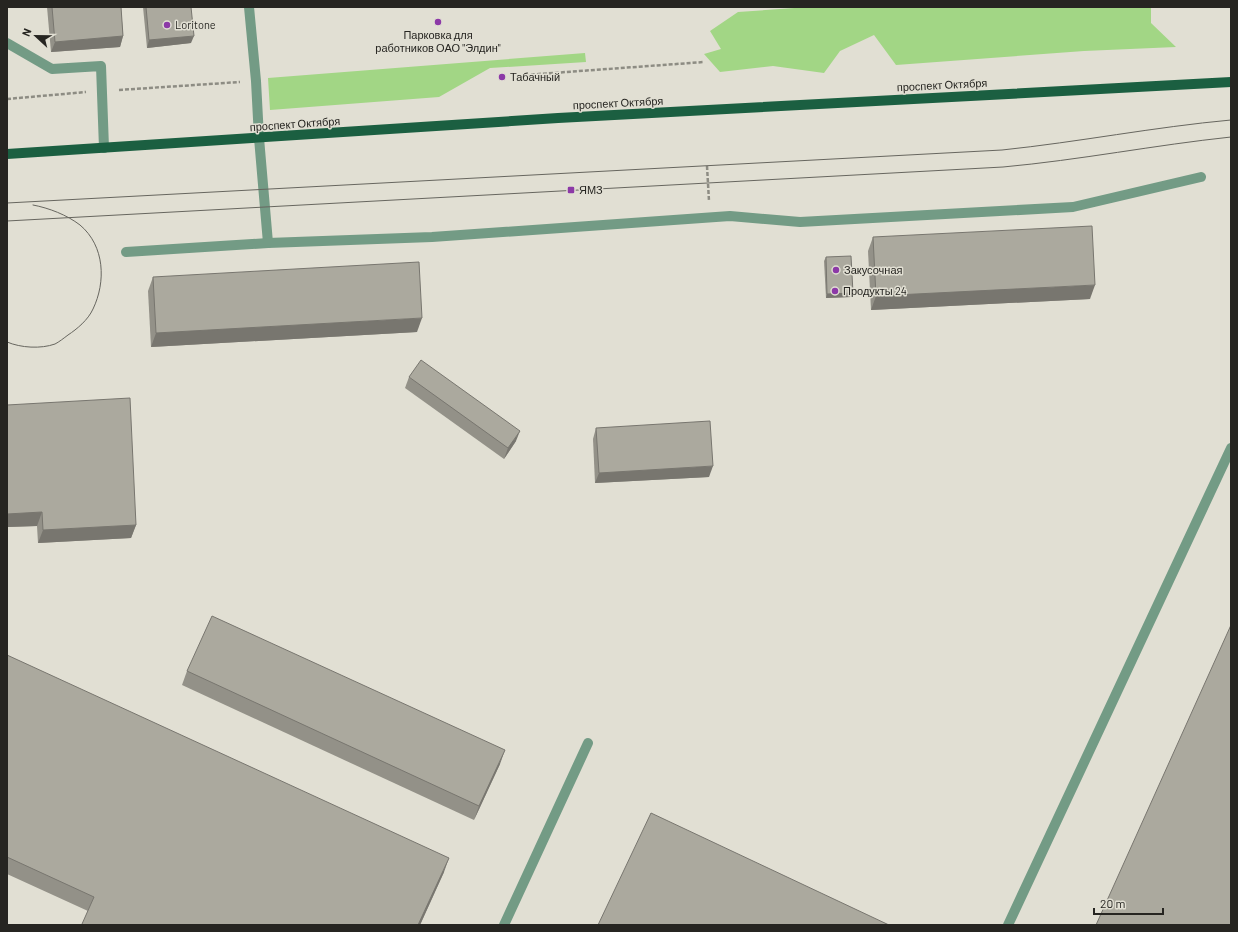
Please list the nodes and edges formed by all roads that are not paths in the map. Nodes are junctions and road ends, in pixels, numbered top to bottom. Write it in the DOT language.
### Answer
graph roads {
  1 [pos="249,7"];
  2 [pos="7,43"];
  3 [pos="1231,82"];
  4 [pos="259,138"];
  5 [pos="104,148"];
  6 [pos="7,154"];
  7 [pos="1201,177"];
  8 [pos="268,243"];
  9 [pos="126,252"];
  10 [pos="1231,448"];
  11 [pos="588,743"];
  12 [pos="504,925"];
  13 [pos="1008,925"];
  1 -- 4 [label="street"];
  2 -- 5 [label="street"];
  3 -- 4 [label="main road, проспект Октября"];
  4 -- 5 [label="main road, проспект Октября"];
  4 -- 8 [label="street"];
  5 -- 6 [label="main road, проспект Октября"];
  7 -- 8 [label="street"];
  8 -- 9 [label="street"];
  10 -- 13 [label="street"];
  11 -- 12 [label="street"];
}
